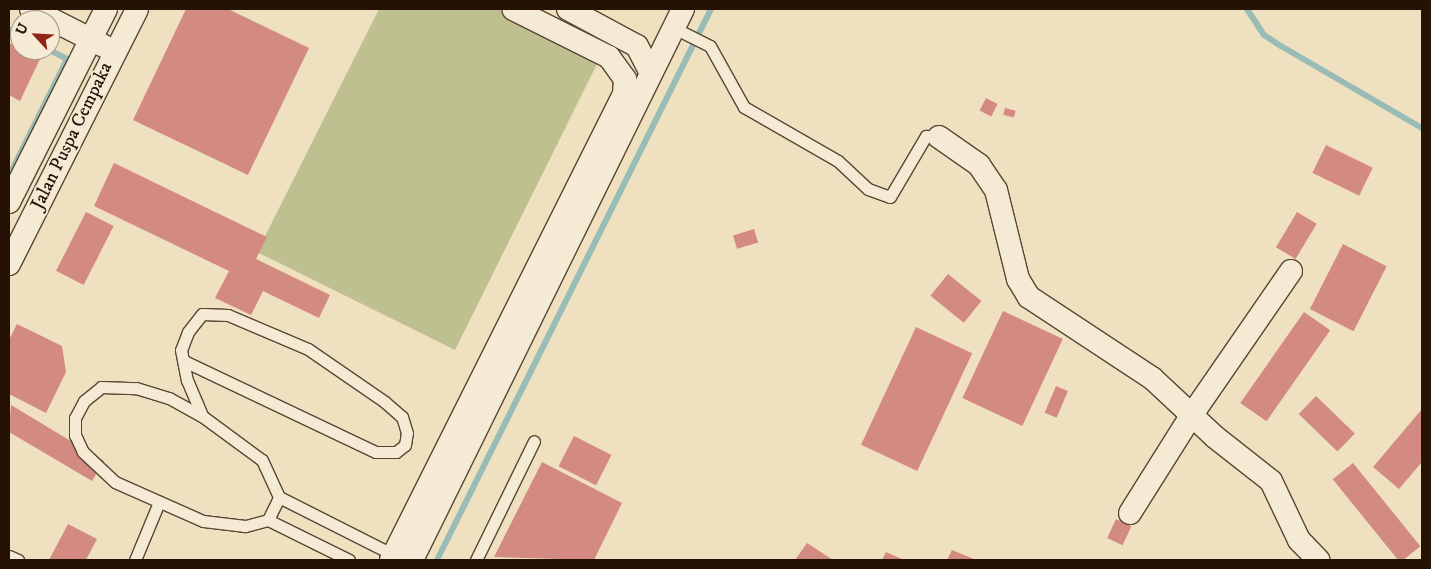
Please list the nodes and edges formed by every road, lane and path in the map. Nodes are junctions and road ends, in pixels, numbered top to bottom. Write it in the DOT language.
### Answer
graph roads {
  1 [pos="31,9"];
  2 [pos="106,9"];
  3 [pos="137,9"];
  4 [pos="513,9"];
  5 [pos="568,9"];
  6 [pos="678,18"];
  7 [pos="620,34"];
  8 [pos="90,39"];
  9 [pos="114,51"];
  10 [pos="609,57"];
  11 [pos="650,72"];
  12 [pos="939,137"];
  13 [pos="9,202"];
  14 [pos="9,264"];
  15 [pos="1292,271"];
  16 [pos="184,361"];
  17 [pos="202,416"];
  18 [pos="1191,416"];
  19 [pos="534,442"];
  20 [pos="280,497"];
  21 [pos="159,502"];
  22 [pos="1130,513"];
  23 [pos="268,520"];
  24 [pos="9,556"];
  25 [pos="400,559"];
  26 [pos="18,560"];
  27 [pos="134,560"];
  28 [pos="348,560"];
  29 [pos="476,560"];
  30 [pos="1318,560"];
  1 -- 8 [label="street"];
  2 -- 8 [label="street, Jalan Puspa Cempaka"];
  3 -- 9 [label="street, Jalan Puspa Cempaka"];
  4 -- 10 [label="street"];
  5 -- 7 [label="street"];
  6 -- 11 [label="street"];
  6 -- 12 [label="lane"];
  7 -- 10 [label="street"];
  7 -- 11 [label="street"];
  8 -- 9 [label="street"];
  8 -- 13 [label="street, Jalan Puspa Cempaka"];
  9 -- 14 [label="street, Jalan Puspa Cempaka"];
  10 -- 25 [label="street"];
  11 -- 25 [label="street"];
  12 -- 18 [label="street"];
  15 -- 18 [label="street"];
  16 -- 16 [label="lane"];
  16 -- 17 [label="lane"];
  17 -- 20 [label="lane"];
  17 -- 21 [label="lane"];
  18 -- 22 [label="street"];
  18 -- 30 [label="street"];
  19 -- 29 [label="lane"];
  20 -- 23 [label="lane"];
  20 -- 25 [label="lane"];
  21 -- 23 [label="lane"];
  21 -- 27 [label="lane"];
  23 -- 28 [label="lane"];
  24 -- 26 [label="lane"];
}
